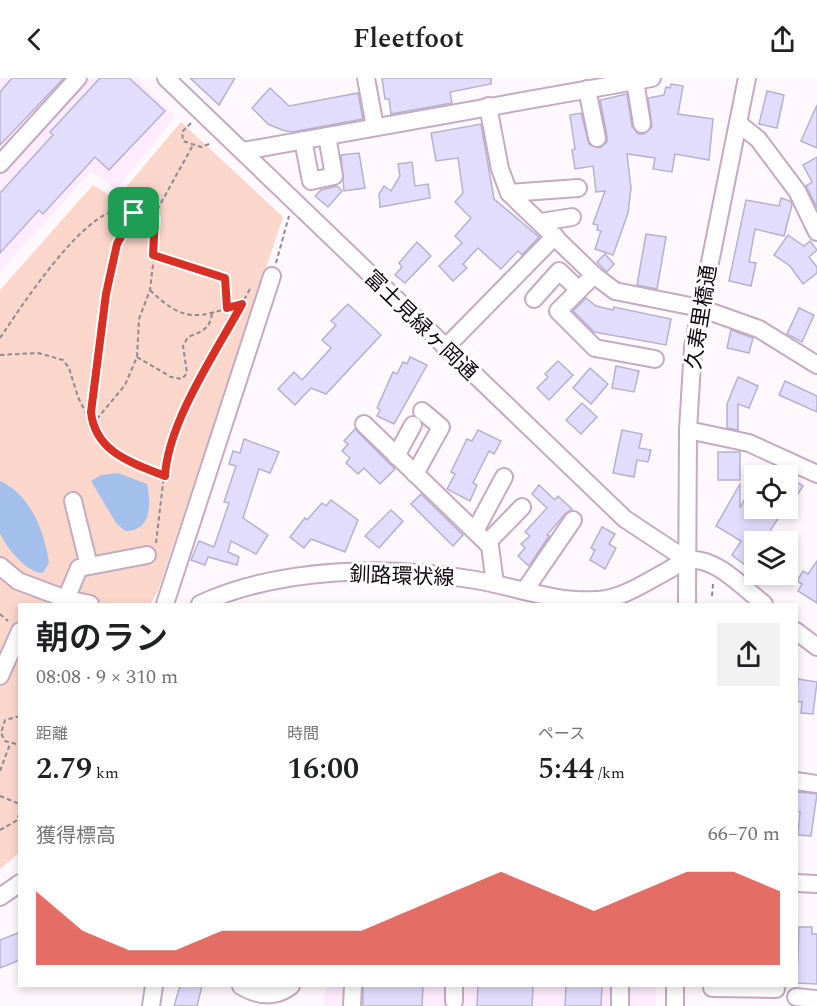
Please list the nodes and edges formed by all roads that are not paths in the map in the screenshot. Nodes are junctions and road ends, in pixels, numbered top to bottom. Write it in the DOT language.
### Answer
graph roads {
  1 [pos="78,78"];
  2 [pos="166,78"];
  3 [pos="366,78"];
  4 [pos="652,78"];
  5 [pos="747,78"];
  6 [pos="635,81"];
  7 [pos="183,84"];
  8 [pos="565,85"];
  9 [pos="586,88"];
  10 [pos="488,106"];
  11 [pos="642,124"];
  12 [pos="739,124"];
  13 [pos="375,127"];
  14 [pos="327,135"];
  15 [pos="597,138"];
  16 [pos="303,140"];
  17 [pos="243,151"];
  18 [pos="0,164"];
  19 [pos="578,188"];
  20 [pos="509,193"];
  21 [pos="572,217"];
  22 [pos="541,222"];
  23 [pos="817,232"];
  24 [pos="555,236"];
  25 [pos="594,275"];
  26 [pos="272,276"];
  27 [pos="579,290"];
  28 [pos="534,299"];
  29 [pos="700,308"];
  30 [pos="445,348"];
  31 [pos="654,359"];
  32 [pos="817,365"];
  33 [pos="422,411"];
  34 [pos="364,424"];
  35 [pos="413,425"];
  36 [pos="688,430"];
  37 [pos="396,456"];
  38 [pos="416,474"];
  39 [pos="817,474"];
  40 [pos="504,477"];
  41 [pos="73,501"];
  42 [pos="522,507"];
  43 [pos="573,520"];
  44 [pos="475,531"];
  45 [pos="487,543"];
  46 [pos="147,555"];
  47 [pos="687,560"];
  48 [pos="0,566"];
  49 [pos="89,566"];
  50 [pos="495,584"];
  51 [pos="525,590"];
  52 [pos="57,600"];
  53 [pos="82,603"];
  54 [pos="165,603"];
  55 [pos="203,603"];
  56 [pos="687,603"];
  57 [pos="763,603"];
  58 [pos="798,632"];
  59 [pos="18,636"];
  60 [pos="817,646"];
  61 [pos="0,676"];
  62 [pos="798,781"];
  63 [pos="817,784"];
  64 [pos="798,883"];
  65 [pos="817,884"];
  66 [pos="18,885"];
  67 [pos="0,897"];
  68 [pos="154,987"];
  69 [pos="244,987"];
  70 [pos="290,987"];
  71 [pos="353,987"];
  72 [pos="620,987"];
  73 [pos="675,987"];
  74 [pos="712,987"];
  75 [pos="776,989"];
  76 [pos="796,997"];
  77 [pos="816,1002"];
  78 [pos="151,1006"];
  79 [pos="352,1006"];
  80 [pos="620,1006"];
  81 [pos="675,1006"];
  1 -- 18 [label="street"];
  2 -- 7 [label="street, 富士見緑ヶ岡通"];
  3 -- 13 [label="street"];
  4 -- 6 [label="street"];
  5 -- 12 [label="street, 久寿里橋通"];
  6 -- 9 [label="street"];
  6 -- 11 [label="street"];
  7 -- 17 [label="street, 富士見緑ヶ岡通"];
  8 -- 9 [label="street"];
  8 -- 10 [label="street"];
  9 -- 15 [label="street"];
  10 -- 13 [label="street"];
  10 -- 20 [label="street"];
  12 -- 23 [label="street"];
  12 -- 29 [label="street, 久寿里橋通"];
  13 -- 14 [label="street"];
  14 -- 16 [label="street"];
  14 -- 16 [label="street"];
  16 -- 17 [label="street"];
  17 -- 30 [label="street, 富士見緑ヶ岡通"];
  19 -- 20 [label="street"];
  20 -- 22 [label="street"];
  21 -- 22 [label="street"];
  22 -- 24 [label="street"];
  24 -- 25 [label="street"];
  24 -- 30 [label="street"];
  25 -- 27 [label="street"];
  25 -- 29 [label="street"];
  26 -- 54 [label="street"];
  27 -- 28 [label="street"];
  27 -- 31 [label="street"];
  29 -- 32 [label="street"];
  29 -- 36 [label="street, 久寿里橋通"];
  30 -- 47 [label="street, 富士見緑ヶ岡通"];
  33 -- 38 [label="street"];
  34 -- 37 [label="street"];
  35 -- 37 [label="street"];
  36 -- 39 [label="street"];
  36 -- 47 [label="street, 久寿里橋通"];
  37 -- 38 [label="street"];
  38 -- 44 [label="street"];
  40 -- 44 [label="street"];
  41 -- 49 [label="street"];
  42 -- 45 [label="street"];
  43 -- 51 [label="street"];
  44 -- 45 [label="street"];
  45 -- 50 [label="street"];
  46 -- 49 [label="street"];
  47 -- 51 [label="street, 釧路環状線"];
  47 -- 56 [label="street, 久寿里橋通"];
  47 -- 57 [label="street"];
  48 -- 52 [label="street"];
  49 -- 52 [label="street"];
  50 -- 51 [label="street, 釧路環状線"];
  50 -- 55 [label="street, 釧路環状線"];
  52 -- 53 [label="street"];
  58 -- 60 [label="street"];
  59 -- 61 [label="street"];
  62 -- 63 [label="street"];
  64 -- 65 [label="street"];
  66 -- 67 [label="street"];
  68 -- 78 [label="street"];
  69 -- 70 [label="street"];
  71 -- 79 [label="street"];
  72 -- 80 [label="street"];
  73 -- 81 [label="street"];
  74 -- 75 [label="street"];
  76 -- 77 [label="street"];
}
